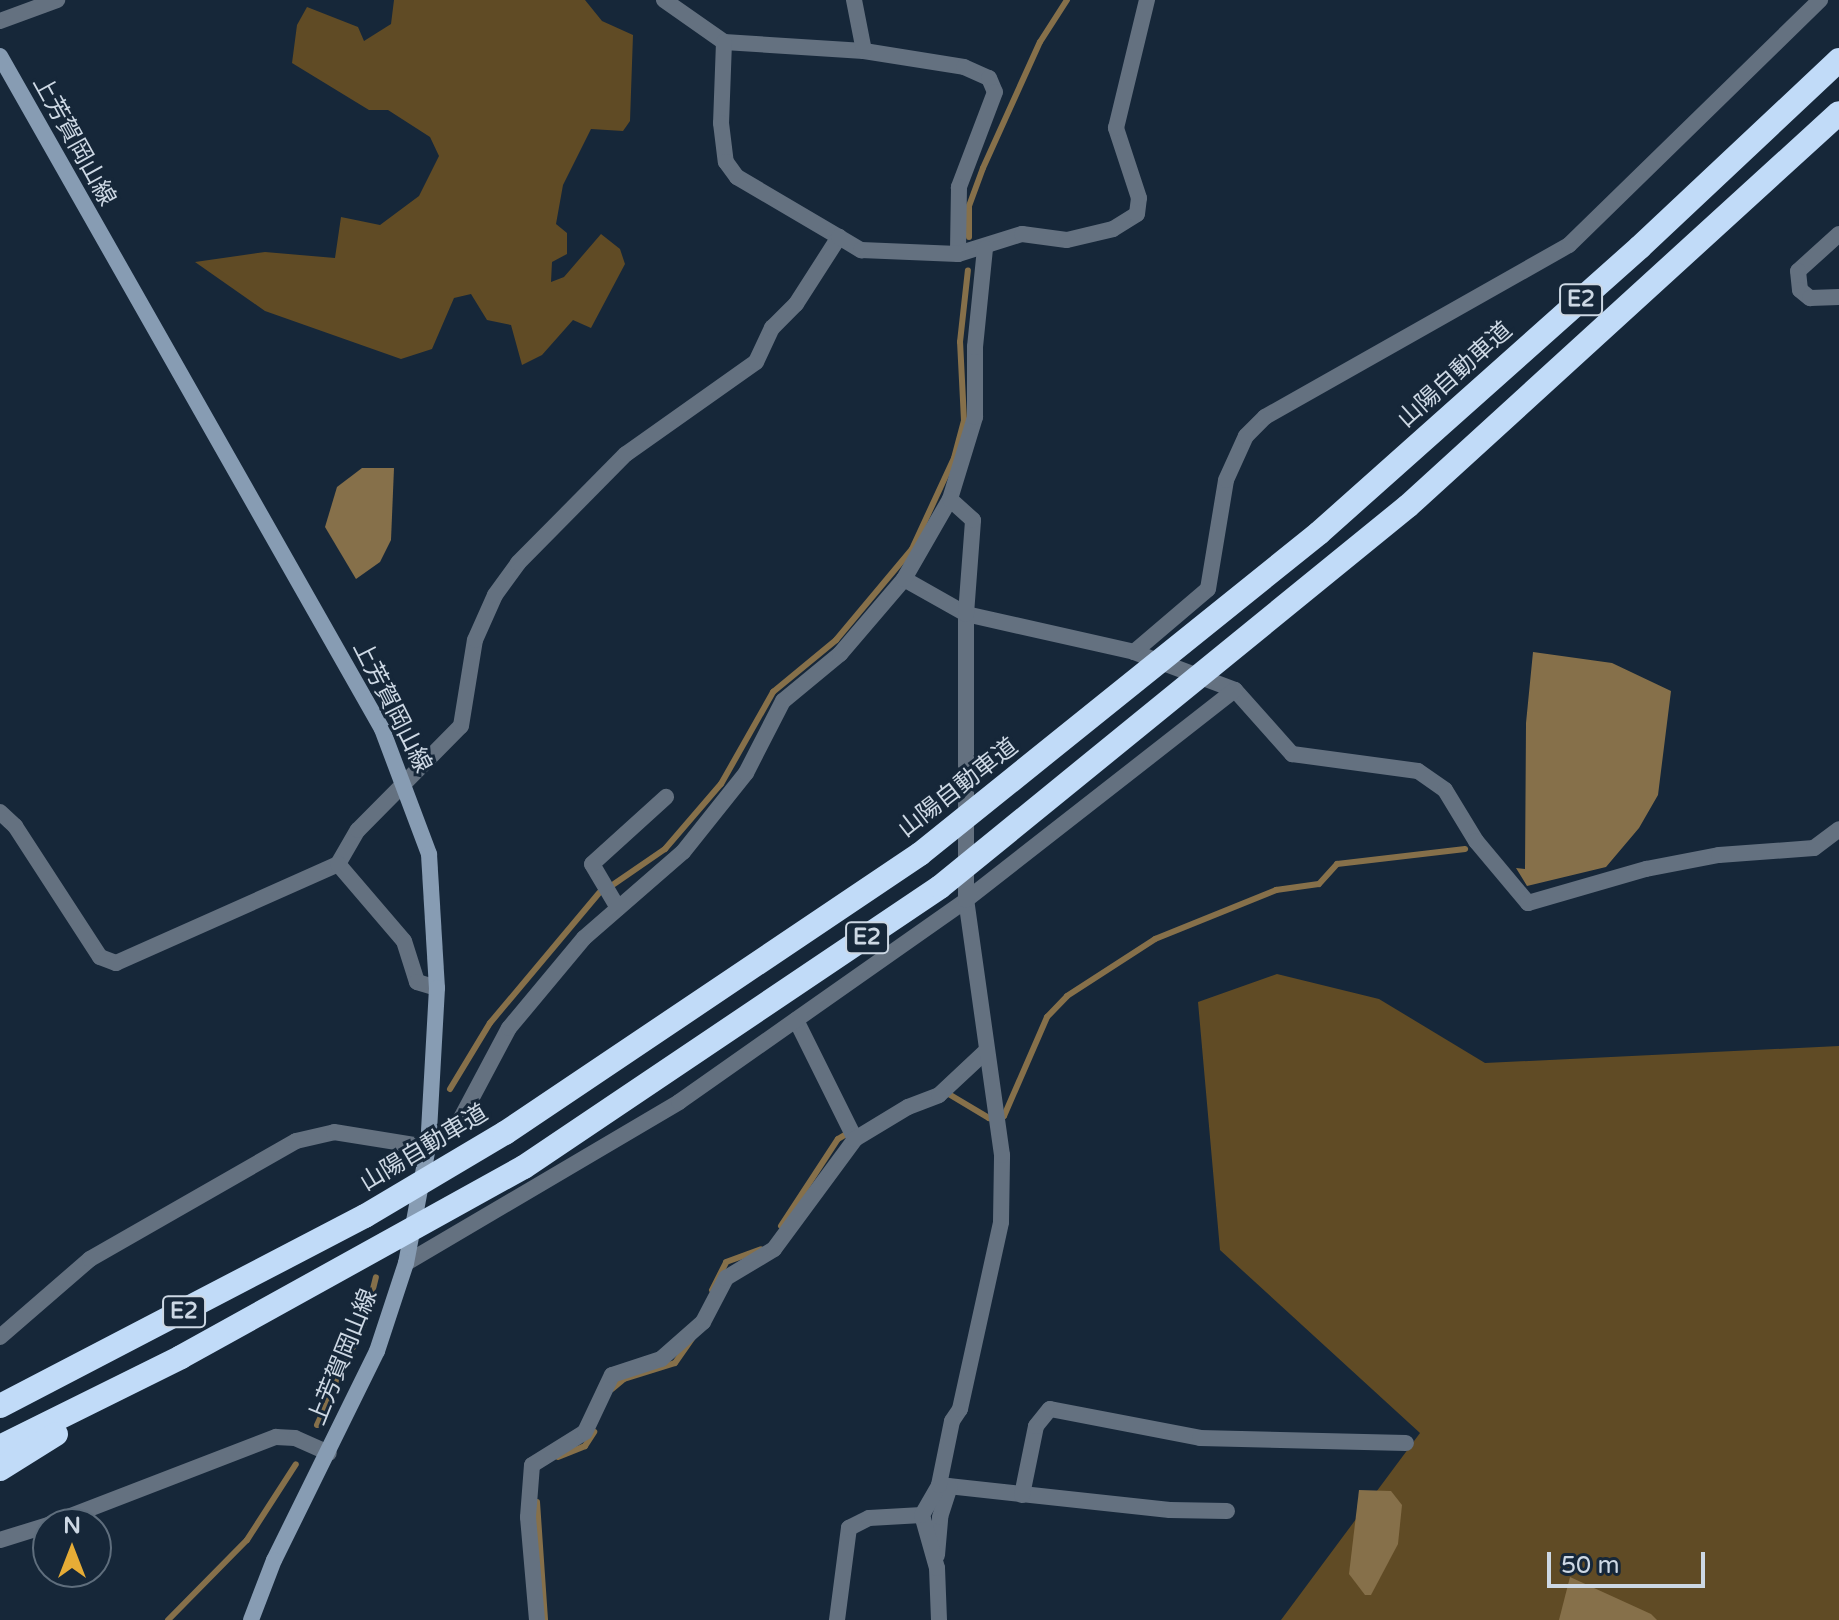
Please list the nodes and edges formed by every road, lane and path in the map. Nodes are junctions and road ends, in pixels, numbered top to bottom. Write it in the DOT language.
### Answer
graph roads {
  1 [pos="57,0"];
  2 [pos="664,0"];
  3 [pos="854,0"];
  4 [pos="1147,0"];
  5 [pos="1820,0"];
  6 [pos="0,21"];
  7 [pos="724,42"];
  8 [pos="864,51"];
  9 [pos="0,56"];
  10 [pos="1839,60"];
  11 [pos="1839,113"];
  12 [pos="1839,234"];
  13 [pos="839,237"];
  14 [pos="985,249"];
  15 [pos="958,254"];
  16 [pos="1839,297"];
  17 [pos="950,499"];
  18 [pos="904,579"];
  19 [pos="966,614"];
  20 [pos="1134,652"];
  21 [pos="1235,690"];
  22 [pos="406,783"];
  23 [pos="666,797"];
  24 [pos="0,812"];
  25 [pos="1839,829"];
  26 [pos="338,864"];
  27 [pos="966,900"];
  28 [pos="618,908"];
  29 [pos="437,988"];
  30 [pos="796,1020"];
  31 [pos="984,1053"];
  32 [pos="852,1134"];
  33 [pos="428,1147"];
  34 [pos="406,1263"];
  35 [pos="0,1337"];
  36 [pos="181,1357"];
  37 [pos="0,1406"];
  38 [pos="1406,1443"];
  39 [pos="0,1447"];
  40 [pos="329,1453"];
  41 [pos="0,1469"];
  42 [pos="945,1486"];
  43 [pos="1022,1495"];
  44 [pos="91,1508"];
  45 [pos="1227,1511"];
  46 [pos="922,1515"];
  47 [pos="32,1530"];
  48 [pos="0,1540"];
  49 [pos="937,1568"];
  50 [pos="251,1620"];
  51 [pos="537,1620"];
  52 [pos="837,1620"];
  53 [pos="939,1620"];
  1 -- 6 [label="street"];
  2 -- 7 [label="street"];
  3 -- 8 [label="street"];
  4 -- 14 [label="street"];
  5 -- 20 [label="street"];
  7 -- 8 [label="street"];
  7 -- 13 [label="street"];
  8 -- 15 [label="street"];
  9 -- 22 [label="main road, 上芳賀岡山線"];
  10 -- 37 [label="highway, 山陽自動車道 / E2"];
  11 -- 36 [label="highway, E2"];
  12 -- 16 [label="street"];
  13 -- 15 [label="street"];
  13 -- 22 [label="street"];
  14 -- 15 [label="street"];
  14 -- 17 [label="street"];
  17 -- 18 [label="street"];
  17 -- 19 [label="street"];
  18 -- 19 [label="street"];
  18 -- 28 [label="street"];
  19 -- 20 [label="street"];
  19 -- 27 [label="street"];
  20 -- 21 [label="street"];
  21 -- 25 [label="street"];
  21 -- 27 [label="street"];
  22 -- 26 [label="street"];
  22 -- 29 [label="main road, 上芳賀岡山線"];
  23 -- 28 [label="street"];
  24 -- 26 [label="street"];
  26 -- 29 [label="street"];
  27 -- 30 [label="street"];
  27 -- 31 [label="street"];
  28 -- 33 [label="street"];
  29 -- 33 [label="main road, 上芳賀岡山線"];
  30 -- 32 [label="street"];
  30 -- 34 [label="street"];
  31 -- 32 [label="street"];
  31 -- 42 [label="street"];
  32 -- 51 [label="street"];
  33 -- 34 [label="main road, 上芳賀岡山線"];
  33 -- 35 [label="street"];
  34 -- 40 [label="main road, 上芳賀岡山線"];
  36 -- 39 [label="highway, E2"];
  36 -- 41 [label="highway"];
  38 -- 43 [label="street"];
  40 -- 44 [label="street"];
  40 -- 50 [label="main road, 上芳賀岡山線"];
  42 -- 43 [label="street"];
  42 -- 46 [label="street"];
  42 -- 49 [label="street"];
  43 -- 45 [label="street"];
  46 -- 49 [label="street"];
  46 -- 52 [label="street"];
  47 -- 48 [label="street"];
  49 -- 53 [label="street"];
}
